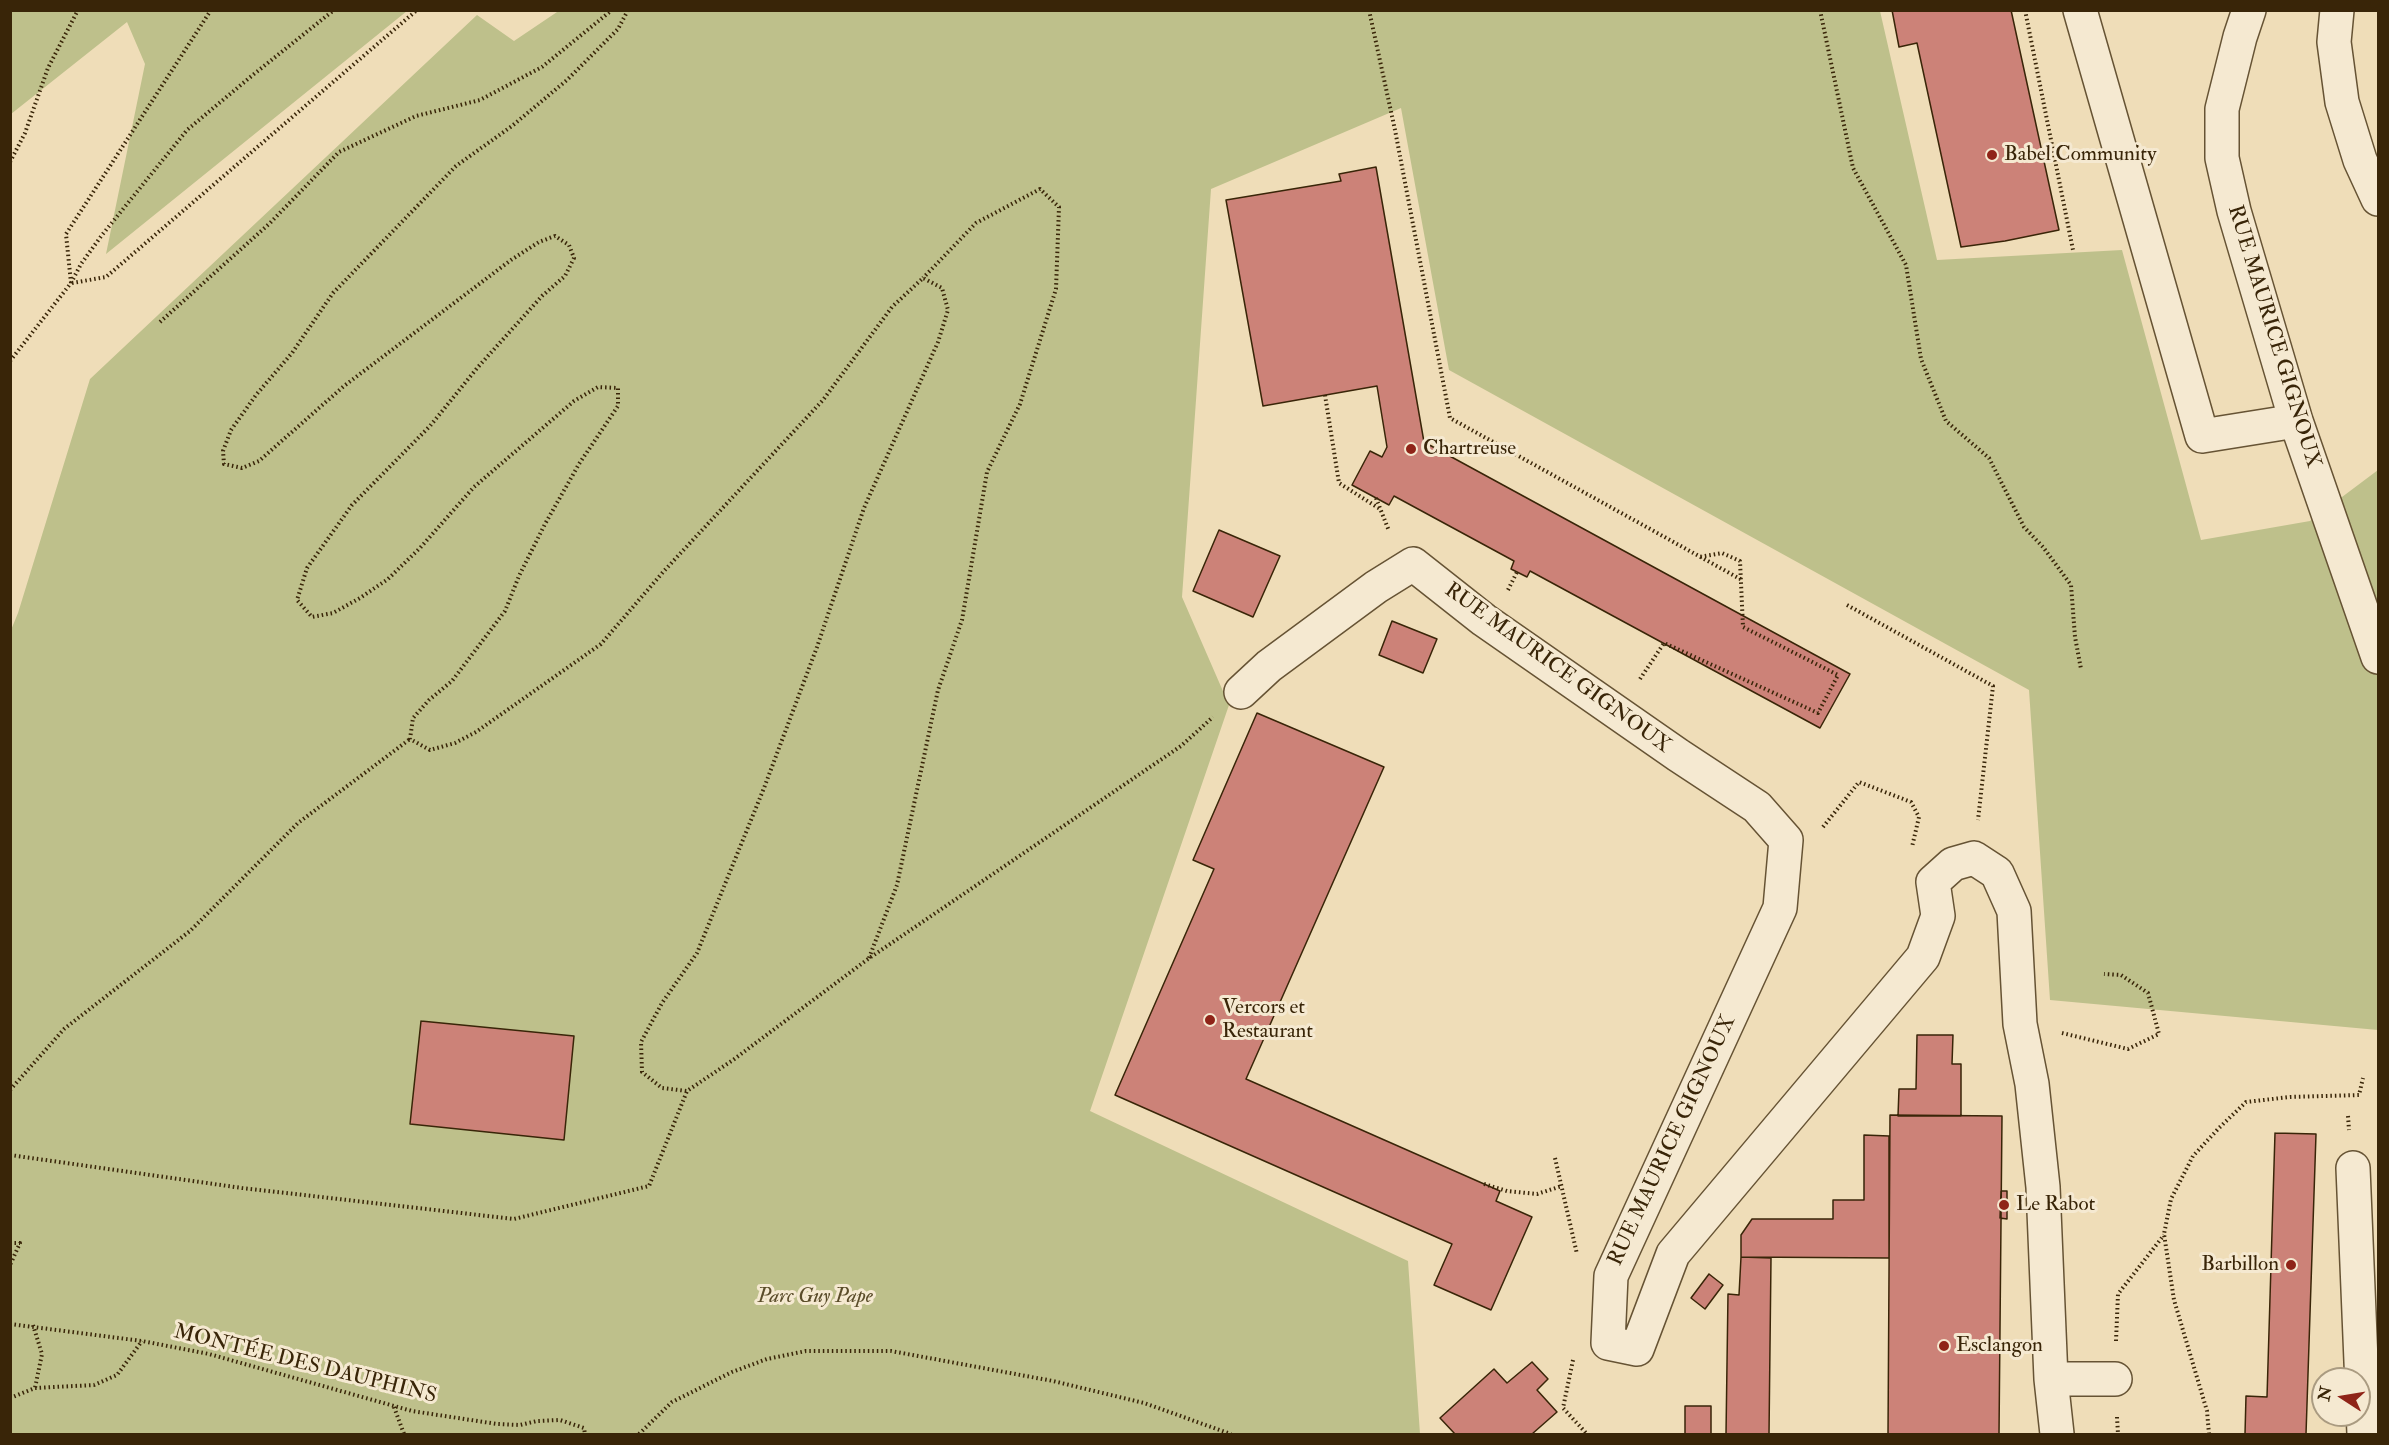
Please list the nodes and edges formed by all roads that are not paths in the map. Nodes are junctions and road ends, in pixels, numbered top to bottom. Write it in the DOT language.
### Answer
graph roads {
  1 [pos="2080,10"];
  2 [pos="2249,10"];
  3 [pos="2337,10"];
  4 [pos="2379,199"];
  5 [pos="2296,421"];
  6 [pos="2379,657"];
  7 [pos="1240,692"];
  8 [pos="2354,1168"];
  9 [pos="2051,1378"];
  10 [pos="2115,1379"];
  11 [pos="2057,1434"];
  12 [pos="2364,1434"];
  1 -- 5 [label="street"];
  2 -- 5 [label="street, RUE MAURICE GIGNOUX"];
  3 -- 4 [label="street"];
  5 -- 6 [label="street, RUE MAURICE GIGNOUX"];
  7 -- 9 [label="street, RUE MAURICE GIGNOUX"];
  8 -- 12 [label="street"];
  9 -- 10 [label="street"];
  9 -- 11 [label="street"];
}
